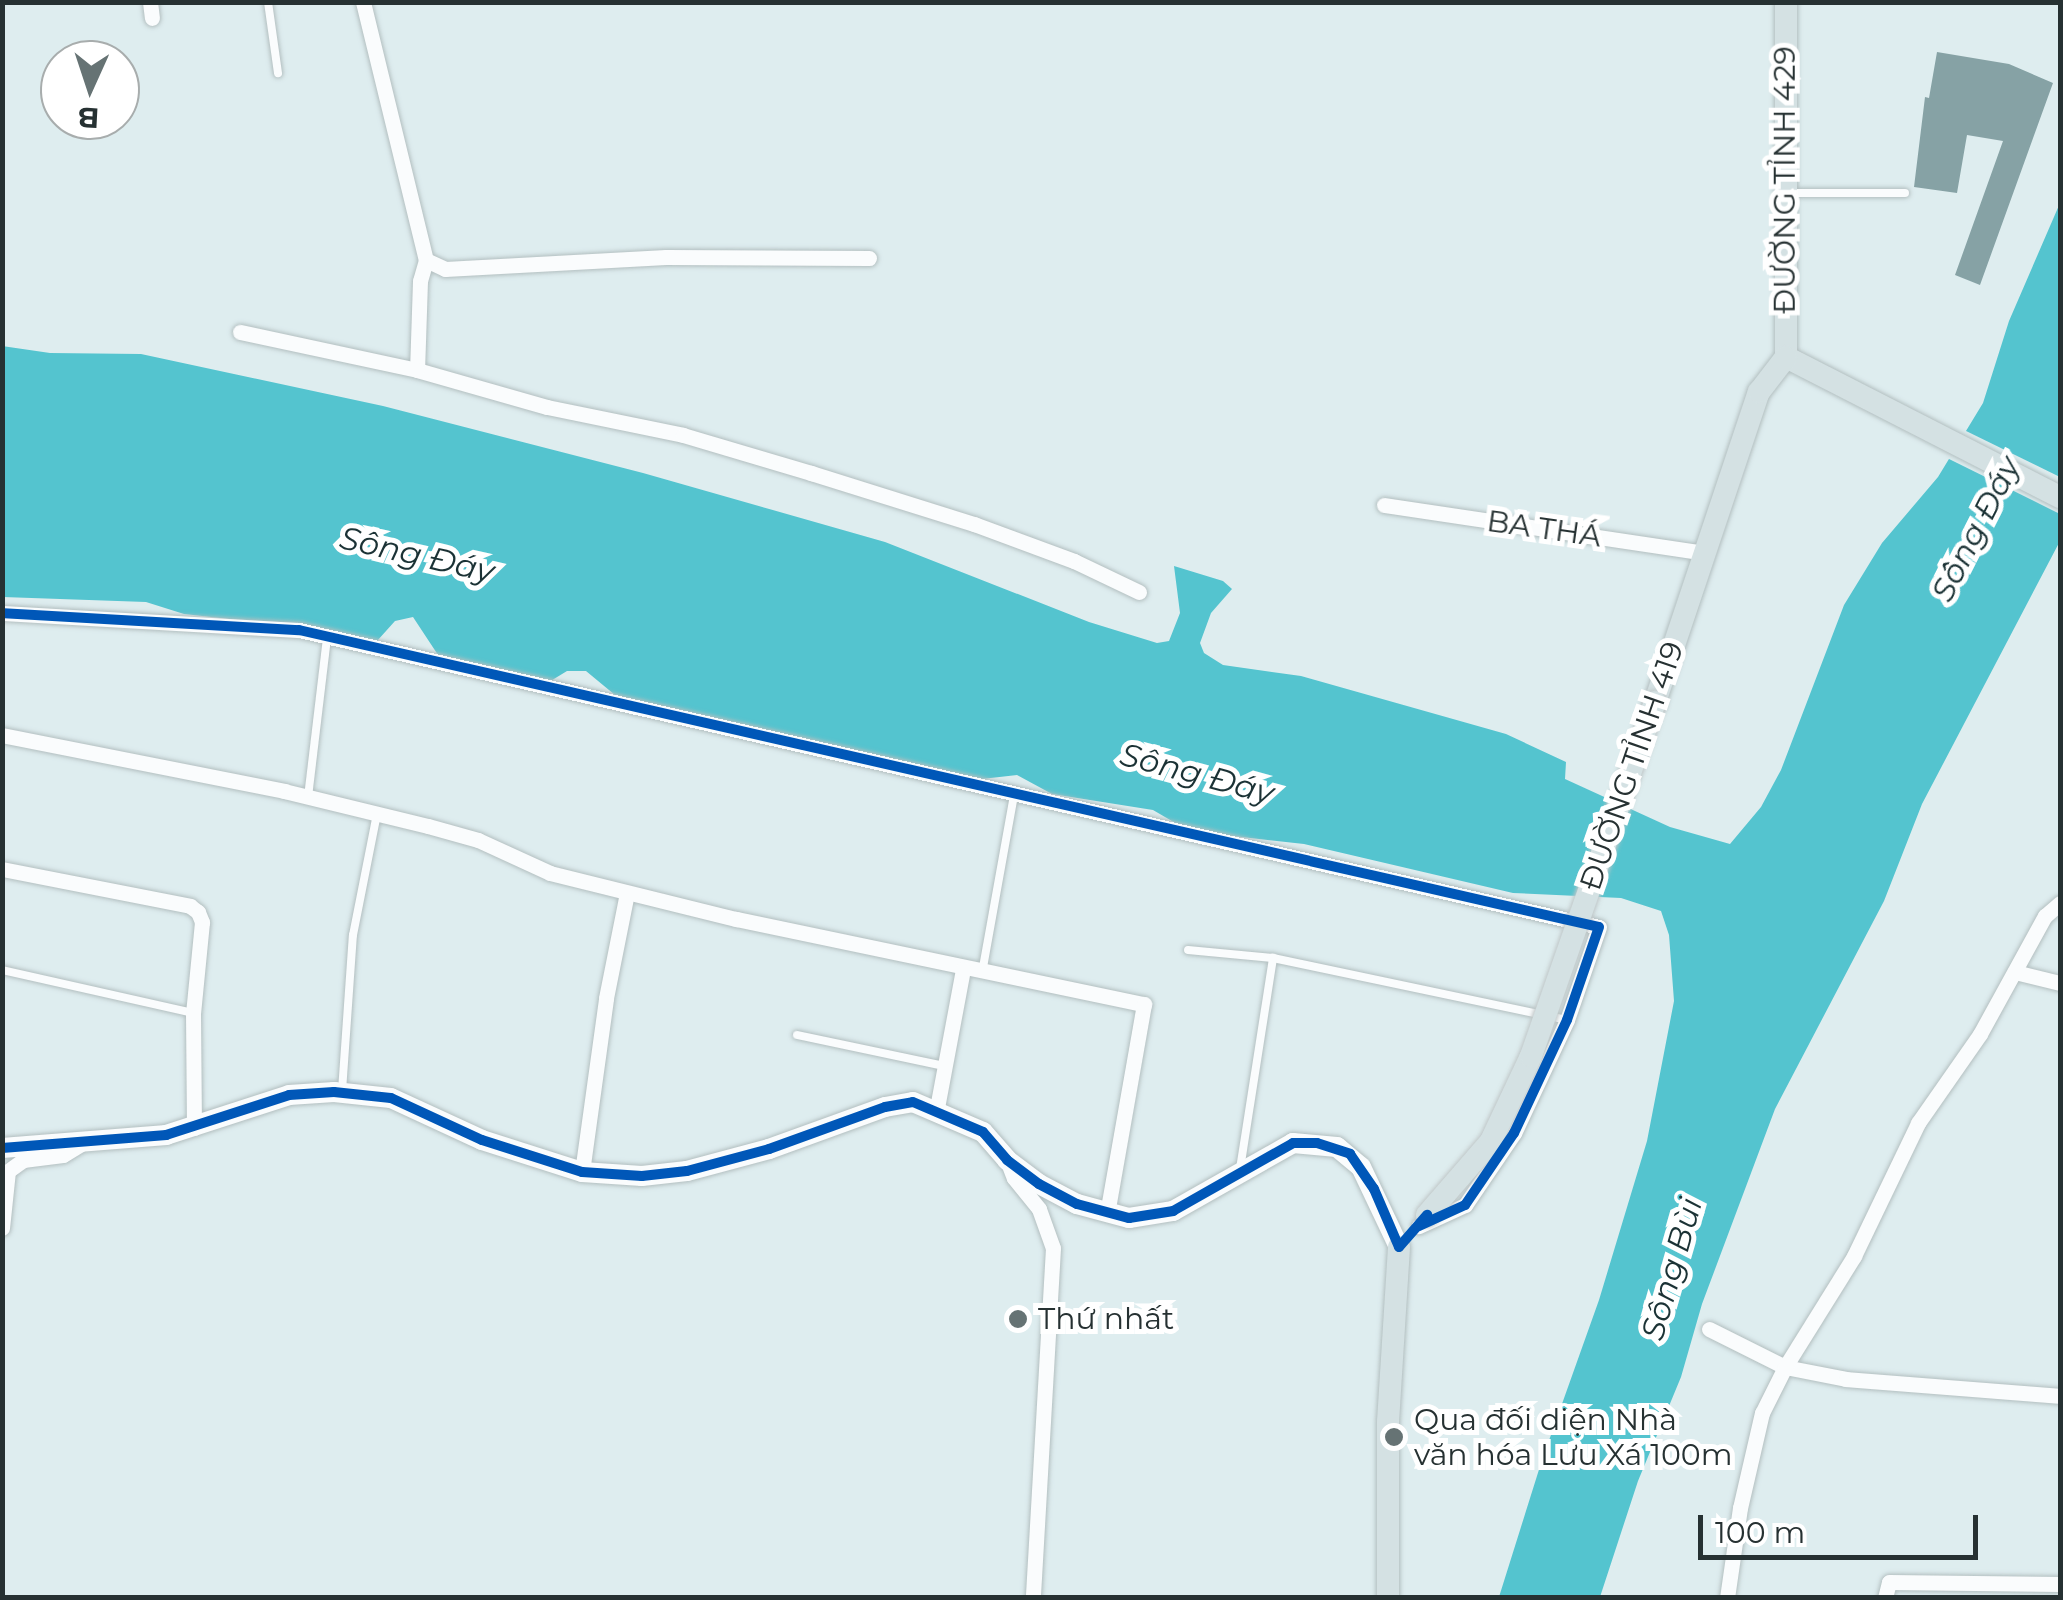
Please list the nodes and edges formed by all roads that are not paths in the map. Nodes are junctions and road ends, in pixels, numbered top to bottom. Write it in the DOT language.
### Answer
graph roads {
  1 [pos="268,2"];
  2 [pos="362,2"];
  3 [pos="1786,2"];
  4 [pos="278,73"];
  5 [pos="1905,193"];
  6 [pos="1783,194"];
  7 [pos="870,258"];
  8 [pos="426,260"];
  9 [pos="240,332"];
  10 [pos="1786,357"];
  11 [pos="416,370"];
  12 [pos="2060,497"];
  13 [pos="1384,505"];
  14 [pos="1705,553"];
  15 [pos="1139,592"];
  16 [pos="2,613"];
  17 [pos="328,636"];
  18 [pos="2,735"];
  19 [pos="1014,795"];
  20 [pos="308,797"];
  21 [pos="376,814"];
  22 [pos="2,868"];
  23 [pos="627,893"];
  24 [pos="2060,903"];
  25 [pos="1188,950"];
  26 [pos="1273,958"];
  27 [pos="963,969"];
  28 [pos="2,970"];
  29 [pos="2016,972"];
  30 [pos="982,973"];
  31 [pos="2060,983"];
  32 [pos="193,1013"];
  33 [pos="1567,1020"];
  34 [pos="797,1036"];
  35 [pos="948,1066"];
  36 [pos="342,1092"];
  37 [pos="937,1108"];
  38 [pos="194,1128"];
  39 [pos="85,1142"];
  40 [pos="2,1148"];
  41 [pos="1007,1160"];
  42 [pos="582,1172"];
  43 [pos="1240,1173"];
  44 [pos="1107,1213"];
  45 [pos="1423,1220"];
  46 [pos="2,1228"];
  47 [pos="1399,1247"];
  48 [pos="1709,1328"];
  49 [pos="1785,1366"];
  50 [pos="2060,1396"];
  51 [pos="2060,1584"];
  52 [pos="1033,1598"];
  53 [pos="1388,1598"];
  54 [pos="1727,1598"];
  55 [pos="1885,1598"];
  1 -- 4 [label="lane"];
  2 -- 8 [label="street"];
  3 -- 6 [label="main road, ĐƯỜNG TỈNH 429"];
  5 -- 6 [label="lane"];
  6 -- 10 [label="main road, ĐƯỜNG TỈNH 429"];
  7 -- 8 [label="street"];
  8 -- 11 [label="street"];
  9 -- 11 [label="street"];
  10 -- 12 [label="main road"];
  10 -- 14 [label="main road, ĐƯỜNG TỈNH 419"];
  11 -- 15 [label="street"];
  13 -- 14 [label="street, BA THÁ"];
  14 -- 45 [label="main road, ĐƯỜNG TỈNH 419, bridge"];
  16 -- 17 [label="street"];
  17 -- 19 [label="street"];
  17 -- 20 [label="lane"];
  18 -- 20 [label="street"];
  19 -- 30 [label="lane"];
  19 -- 33 [label="street"];
  20 -- 21 [label="street"];
  21 -- 23 [label="street"];
  21 -- 36 [label="lane"];
  22 -- 32 [label="street"];
  23 -- 27 [label="street"];
  23 -- 42 [label="street"];
  24 -- 29 [label="street"];
  25 -- 26 [label="lane"];
  26 -- 33 [label="lane"];
  26 -- 43 [label="lane"];
  27 -- 30 [label="street"];
  27 -- 35 [label="street"];
  28 -- 32 [label="lane"];
  29 -- 31 [label="street"];
  29 -- 49 [label="street"];
  30 -- 44 [label="street"];
  32 -- 38 [label="street"];
  33 -- 45 [label="street"];
  34 -- 35 [label="lane"];
  35 -- 37 [label="street"];
  36 -- 38 [label="street"];
  36 -- 42 [label="street"];
  37 -- 41 [label="street"];
  37 -- 42 [label="street"];
  38 -- 39 [label="street"];
  39 -- 40 [label="street"];
  39 -- 46 [label="street"];
  41 -- 44 [label="street"];
  41 -- 52 [label="street"];
  43 -- 44 [label="street"];
  43 -- 47 [label="street"];
  45 -- 47 [label="street"];
  47 -- 53 [label="main road"];
  48 -- 49 [label="street"];
  49 -- 50 [label="street"];
  49 -- 54 [label="street"];
  51 -- 55 [label="street"];
}
